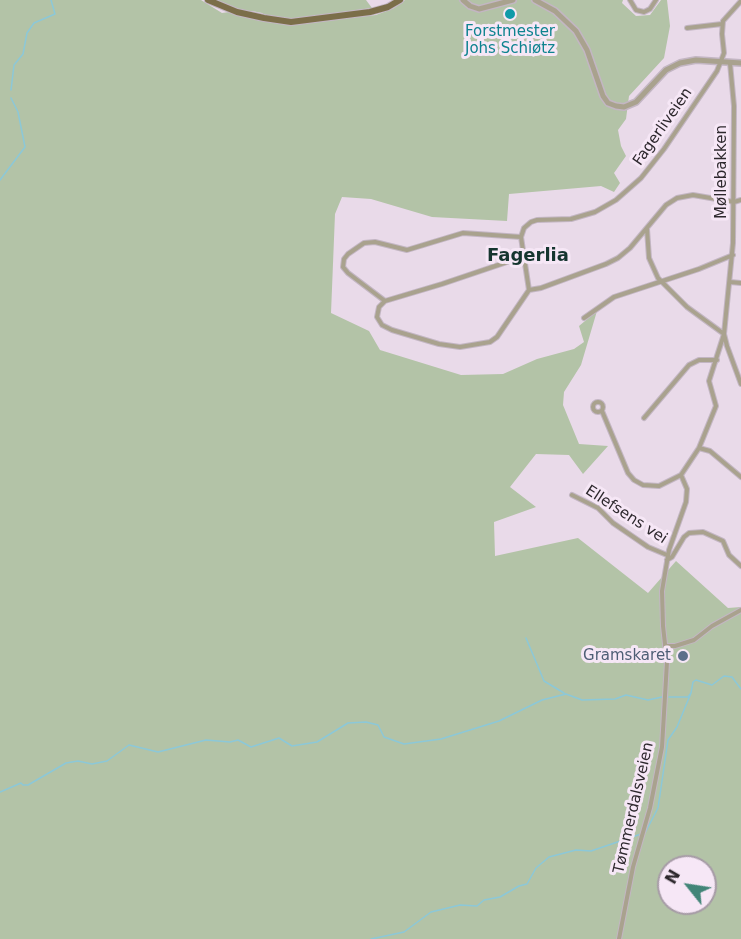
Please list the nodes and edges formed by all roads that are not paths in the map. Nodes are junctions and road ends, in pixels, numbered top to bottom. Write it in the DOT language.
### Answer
graph roads {
  1 [pos="208,0"];
  2 [pos="399,0"];
  3 [pos="463,0"];
  4 [pos="513,0"];
  5 [pos="535,0"];
  6 [pos="630,0"];
  7 [pos="656,0"];
  8 [pos="741,1"];
  9 [pos="723,24"];
  10 [pos="687,28"];
  11 [pos="721,62"];
  12 [pos="730,63"];
  13 [pos="741,63"];
  14 [pos="741,137"];
  15 [pos="735,140"];
  16 [pos="741,200"];
  17 [pos="734,202"];
  18 [pos="647,228"];
  19 [pos="520,237"];
  20 [pos="733,255"];
  21 [pos="522,256"];
  22 [pos="661,281"];
  23 [pos="730,282"];
  24 [pos="741,284"];
  25 [pos="529,290"];
  26 [pos="385,301"];
  27 [pos="584,318"];
  28 [pos="724,334"];
  29 [pos="717,360"];
  30 [pos="741,384"];
  31 [pos="602,411"];
  32 [pos="644,418"];
  33 [pos="699,448"];
  34 [pos="681,475"];
  35 [pos="741,477"];
  36 [pos="572,495"];
  37 [pos="667,557"];
  38 [pos="741,566"];
  39 [pos="741,610"];
  40 [pos="665,646"];
  41 [pos="619,939"];
  1 -- 2 [label="main road"];
  3 -- 4 [label="street"];
  5 -- 11 [label="street"];
  6 -- 7 [label="street"];
  8 -- 9 [label="street"];
  9 -- 10 [label="street"];
  9 -- 11 [label="street"];
  11 -- 12 [label="street"];
  11 -- 19 [label="street, Fagerliveien"];
  12 -- 13 [label="street"];
  12 -- 15 [label="street, Møllebakken"];
  14 -- 15 [label="street"];
  15 -- 17 [label="street, Møllebakken"];
  16 -- 17 [label="street"];
  17 -- 18 [label="street"];
  17 -- 20 [label="street, Møllebakken"];
  18 -- 22 [label="street"];
  18 -- 25 [label="street"];
  19 -- 21 [label="street"];
  19 -- 26 [label="street"];
  20 -- 22 [label="street"];
  20 -- 23 [label="street, Møllebakken"];
  21 -- 25 [label="street"];
  21 -- 26 [label="street"];
  22 -- 27 [label="street"];
  22 -- 28 [label="street"];
  23 -- 24 [label="street"];
  23 -- 28 [label="street, Møllebakken"];
  25 -- 26 [label="street"];
  28 -- 29 [label="street, Møllebakken"];
  28 -- 30 [label="street"];
  29 -- 32 [label="street"];
  29 -- 33 [label="street, Møllebakken"];
  31 -- 34 [label="street"];
  33 -- 34 [label="street, Møllebakken"];
  33 -- 35 [label="street"];
  34 -- 37 [label="street"];
  36 -- 37 [label="street, Ellefsens vei"];
  37 -- 38 [label="street"];
  37 -- 40 [label="street"];
  39 -- 40 [label="street"];
  40 -- 41 [label="street, Tømmerdalsveien"];
}
